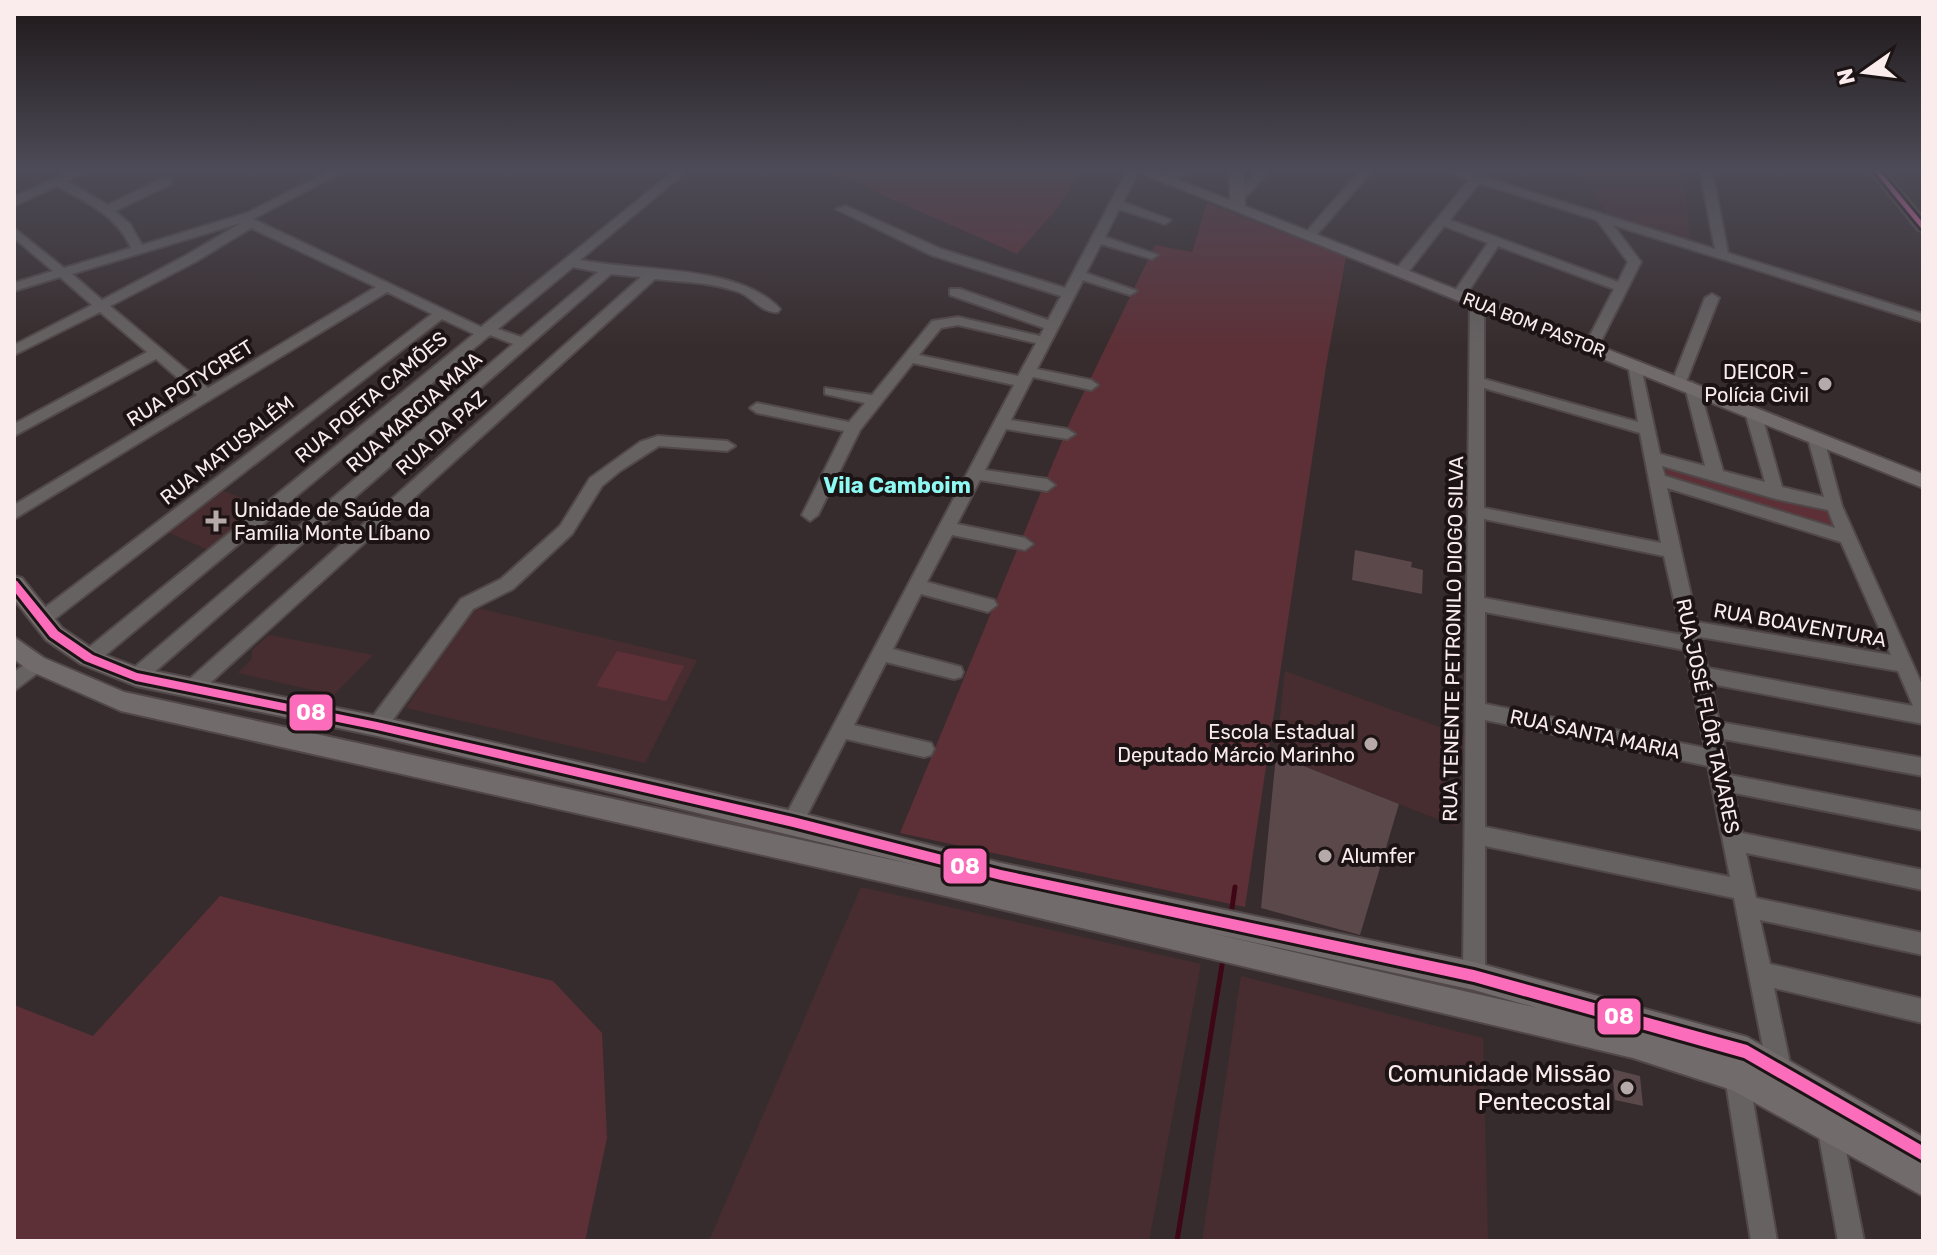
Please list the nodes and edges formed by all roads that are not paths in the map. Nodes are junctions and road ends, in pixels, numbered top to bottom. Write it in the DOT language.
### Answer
graph roads {
  1 [pos="128,230"];
  2 [pos="212,230"];
  3 [pos="235,230"];
  4 [pos="267,230"];
  5 [pos="609,230"];
  6 [pos="887,230"];
  7 [pos="1104,230"];
  8 [pos="1295,230"];
  9 [pos="1315,230"];
  10 [pos="1434,230"];
  11 [pos="1466,230"];
  12 [pos="1609,230"];
  13 [pos="1638,230"];
  14 [pos="1717,230"];
  15 [pos="14,232"];
  16 [pos="1309,236"];
  17 [pos="1099,239"];
  18 [pos="1496,240"];
  19 [pos="138,250"];
  20 [pos="1722,254"];
  21 [pos="1152,255"];
  22 [pos="569,262"];
  23 [pos="608,270"];
  24 [pos="1401,272"];
  25 [pos="62,273"];
  26 [pos="651,275"];
  27 [pos="1080,275"];
  28 [pos="14,287"];
  29 [pos="386,287"];
  30 [pos="1623,288"];
  31 [pos="1130,291"];
  32 [pos="955,292"];
  33 [pos="1070,294"];
  34 [pos="1459,295"];
  35 [pos="1712,298"];
  36 [pos="1477,302"];
  37 [pos="101,306"];
  38 [pos="773,309"];
  39 [pos="440,314"];
  40 [pos="1923,318"];
  41 [pos="485,331"];
  42 [pos="1049,333"];
  43 [pos="524,343"];
  44 [pos="1591,347"];
  45 [pos="14,351"];
  46 [pos="156,353"];
  47 [pos="911,358"];
  48 [pos="1635,365"];
  49 [pos="1026,377"];
  50 [pos="1091,385"];
  51 [pos="1686,385"];
  52 [pos="830,391"];
  53 [pos="1473,392"];
  54 [pos="208,396"];
  55 [pos="874,400"];
  56 [pos="757,408"];
  57 [pos="1753,412"];
  58 [pos="1002,423"];
  59 [pos="853,428"];
  60 [pos="1648,430"];
  61 [pos="14,431"];
  62 [pos="1067,434"];
  63 [pos="1816,439"];
  64 [pos="727,446"];
  65 [pos="1654,458"];
  66 [pos="976,474"];
  67 [pos="1716,476"];
  68 [pos="1658,480"];
  69 [pos="1923,481"];
  70 [pos="1047,485"];
  71 [pos="1776,493"];
  72 [pos="1834,506"];
  73 [pos="1476,512"];
  74 [pos="14,513"];
  75 [pos="810,515"];
  76 [pos="948,528"];
  77 [pos="1848,538"];
  78 [pos="1025,544"];
  79 [pos="1671,551"];
  80 [pos="14,584"];
  81 [pos="917,586"];
  82 [pos="1475,603"];
  83 [pos="988,605"];
  84 [pos="41,620"];
  85 [pos="1691,636"];
  86 [pos="14,646"];
  87 [pos="882,654"];
  88 [pos="89,658"];
  89 [pos="36,664"];
  90 [pos="1904,665"];
  91 [pos="954,672"];
  92 [pos="1700,674"];
  93 [pos="136,677"];
  94 [pos="14,683"];
  95 [pos="191,689"];
  96 [pos="1923,708"];
  97 [pos="1474,710"];
  98 [pos="293,711"];
  99 [pos="1923,716"];
  100 [pos="377,726"];
  101 [pos="1711,729"];
  102 [pos="841,730"];
  103 [pos="273,735"];
  104 [pos="924,749"];
  105 [pos="1716,759"];
  106 [pos="1923,767"];
  107 [pos="1722,782"];
  108 [pos="1923,821"];
  109 [pos="793,822"];
  110 [pos="1473,834"];
  111 [pos="1735,841"];
  112 [pos="1923,880"];
  113 [pos="1746,898"];
  114 [pos="1923,944"];
  115 [pos="1763,974"];
  116 [pos="1474,976"];
  117 [pos="1923,1011"];
  118 [pos="1779,1068"];
  119 [pos="1737,1077"];
  120 [pos="1829,1126"];
  121 [pos="1923,1154"];
  122 [pos="1923,1180"];
  123 [pos="1764,1241"];
  124 [pos="1851,1241"];
  1 -- 19 [label="street"];
  2 -- 19 [label="street"];
  3 -- 37 [label="street"];
  4 -- 29 [label="street"];
  5 -- 22 [label="street, RUA POETA CAMÕES"];
  6 -- 33 [label="street"];
  7 -- 17 [label="street"];
  8 -- 16 [label="main road, RUA BOM PASTOR"];
  9 -- 16 [label="street"];
  10 -- 24 [label="street"];
  11 -- 18 [label="street"];
  12 -- 30 [label="street"];
  13 -- 20 [label="street"];
  14 -- 20 [label="street"];
  15 -- 25 [label="street"];
  16 -- 24 [label="main road, RUA BOM PASTOR"];
  17 -- 21 [label="street"];
  17 -- 27 [label="street"];
  18 -- 30 [label="street"];
  18 -- 34 [label="street"];
  19 -- 25 [label="street"];
  20 -- 40 [label="street"];
  22 -- 23 [label="street"];
  22 -- 41 [label="street, RUA POETA CAMÕES"];
  23 -- 26 [label="street"];
  23 -- 43 [label="street, RUA MARCIA MAIA"];
  24 -- 34 [label="main road, RUA BOM PASTOR"];
  25 -- 28 [label="street"];
  25 -- 37 [label="street"];
  26 -- 38 [label="street"];
  26 -- 95 [label="street, RUA DA PAZ"];
  27 -- 31 [label="street"];
  27 -- 33 [label="street"];
  29 -- 39 [label="street"];
  29 -- 54 [label="street, RUA POTYCRET"];
  30 -- 44 [label="street"];
  32 -- 42 [label="street"];
  33 -- 42 [label="street"];
  34 -- 36 [label="main road, RUA BOM PASTOR"];
  35 -- 51 [label="street"];
  36 -- 44 [label="main road, RUA BOM PASTOR"];
  36 -- 53 [label="street, RUA TENENTE PETRONILO DIOGO SILVA"];
  37 -- 45 [label="street"];
  37 -- 46 [label="street"];
  39 -- 41 [label="street"];
  39 -- 84 [label="street, RUA MATUSALÉM"];
  41 -- 43 [label="street"];
  41 -- 88 [label="street, RUA POETA CAMÕES"];
  42 -- 47 [label="street"];
  42 -- 49 [label="street"];
  43 -- 93 [label="street, RUA MARCIA MAIA"];
  44 -- 48 [label="main road, RUA BOM PASTOR"];
  46 -- 54 [label="street"];
  46 -- 61 [label="street"];
  47 -- 49 [label="street"];
  47 -- 55 [label="street"];
  48 -- 51 [label="main road, RUA BOM PASTOR"];
  48 -- 60 [label="street, RUA JOSÉ FLÔR TAVARES"];
  49 -- 50 [label="street"];
  49 -- 58 [label="street"];
  51 -- 57 [label="main road, RUA BOM PASTOR"];
  51 -- 67 [label="street"];
  52 -- 55 [label="street"];
  53 -- 60 [label="street"];
  53 -- 73 [label="street, RUA TENENTE PETRONILO DIOGO SILVA"];
  54 -- 74 [label="street, RUA POTYCRET"];
  55 -- 59 [label="street"];
  56 -- 59 [label="street"];
  57 -- 63 [label="main road, RUA BOM PASTOR"];
  57 -- 71 [label="street"];
  58 -- 62 [label="street"];
  58 -- 66 [label="street"];
  59 -- 75 [label="street"];
  60 -- 65 [label="street, RUA JOSÉ FLÔR TAVARES"];
  63 -- 69 [label="main road, RUA BOM PASTOR"];
  63 -- 72 [label="street"];
  64 -- 100 [label="street"];
  65 -- 67 [label="street"];
  65 -- 68 [label="street, RUA JOSÉ FLÔR TAVARES"];
  66 -- 70 [label="street"];
  66 -- 76 [label="street"];
  67 -- 71 [label="street"];
  68 -- 77 [label="street"];
  68 -- 79 [label="street, RUA JOSÉ FLÔR TAVARES"];
  71 -- 72 [label="street"];
  72 -- 77 [label="street"];
  73 -- 79 [label="street"];
  73 -- 82 [label="street, RUA TENENTE PETRONILO DIOGO SILVA"];
  76 -- 78 [label="street"];
  76 -- 81 [label="street"];
  77 -- 90 [label="street"];
  79 -- 85 [label="street, RUA JOSÉ FLÔR TAVARES"];
  80 -- 84 [label="main road"];
  81 -- 83 [label="street"];
  81 -- 87 [label="street"];
  82 -- 85 [label="street, RUA BOAVENTURA"];
  82 -- 97 [label="street, RUA TENENTE PETRONILO DIOGO SILVA"];
  84 -- 88 [label="main road"];
  85 -- 90 [label="street, RUA BOAVENTURA"];
  85 -- 92 [label="street, RUA JOSÉ FLÔR TAVARES"];
  86 -- 89 [label="main road"];
  87 -- 91 [label="street"];
  87 -- 102 [label="street"];
  88 -- 93 [label="main road"];
  89 -- 94 [label="street"];
  89 -- 103 [label="main road"];
  90 -- 96 [label="street"];
  92 -- 99 [label="street"];
  92 -- 101 [label="street, RUA JOSÉ FLÔR TAVARES"];
  93 -- 95 [label="main road"];
  95 -- 98 [label="main road"];
  97 -- 105 [label="street, RUA SANTA MARIA"];
  97 -- 110 [label="street, RUA TENENTE PETRONILO DIOGO SILVA"];
  98 -- 100 [label="main road"];
  98 -- 103 [label="main road"];
  100 -- 109 [label="main road"];
  101 -- 105 [label="street, RUA JOSÉ FLÔR TAVARES"];
  101 -- 106 [label="street"];
  102 -- 104 [label="street"];
  102 -- 109 [label="street"];
  103 -- 119 [label="main road"];
  105 -- 107 [label="street, RUA JOSÉ FLÔR TAVARES"];
  107 -- 108 [label="street"];
  107 -- 111 [label="street, RUA JOSÉ FLÔR TAVARES"];
  109 -- 116 [label="main road"];
  110 -- 113 [label="street"];
  110 -- 116 [label="street, RUA TENENTE PETRONILO DIOGO SILVA"];
  111 -- 112 [label="street"];
  111 -- 113 [label="street, RUA JOSÉ FLÔR TAVARES"];
  113 -- 114 [label="street"];
  113 -- 115 [label="street, RUA JOSÉ FLÔR TAVARES"];
  115 -- 117 [label="street"];
  115 -- 118 [label="street, RUA JOSÉ FLÔR TAVARES"];
  116 -- 118 [label="main road"];
  118 -- 121 [label="main road"];
  119 -- 120 [label="main road"];
  119 -- 123 [label="street"];
  120 -- 122 [label="main road"];
  120 -- 124 [label="street"];
}
